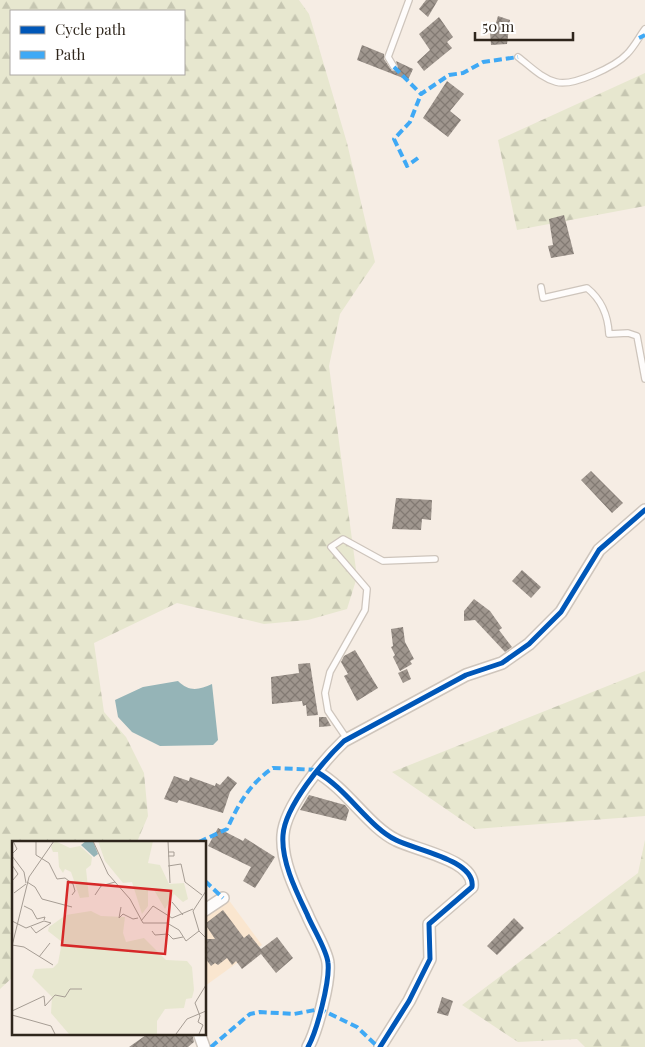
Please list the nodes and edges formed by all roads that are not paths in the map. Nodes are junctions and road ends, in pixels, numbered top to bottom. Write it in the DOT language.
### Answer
graph roads {
  1 [pos="409,0"];
  2 [pos="645,29"];
  3 [pos="518,57"];
  4 [pos="394,68"];
  5 [pos="541,288"];
  6 [pos="645,379"];
  7 [pos="645,510"];
  8 [pos="435,559"];
  9 [pos="347,739"];
  10 [pos="317,772"];
  11 [pos="223,898"];
  12 [pos="206,909"];
  13 [pos="199,1034"];
  14 [pos="204,1047"];
  15 [pos="308,1047"];
  16 [pos="380,1047"];
  1 -- 4 [label="lane"];
  2 -- 3 [label="lane"];
  5 -- 6 [label="lane"];
  7 -- 9 [label="street"];
  8 -- 9 [label="lane"];
  9 -- 10 [label="street"];
  10 -- 15 [label="street"];
  10 -- 16 [label="street"];
  11 -- 12 [label="street"];
  13 -- 14 [label="street"];
}
